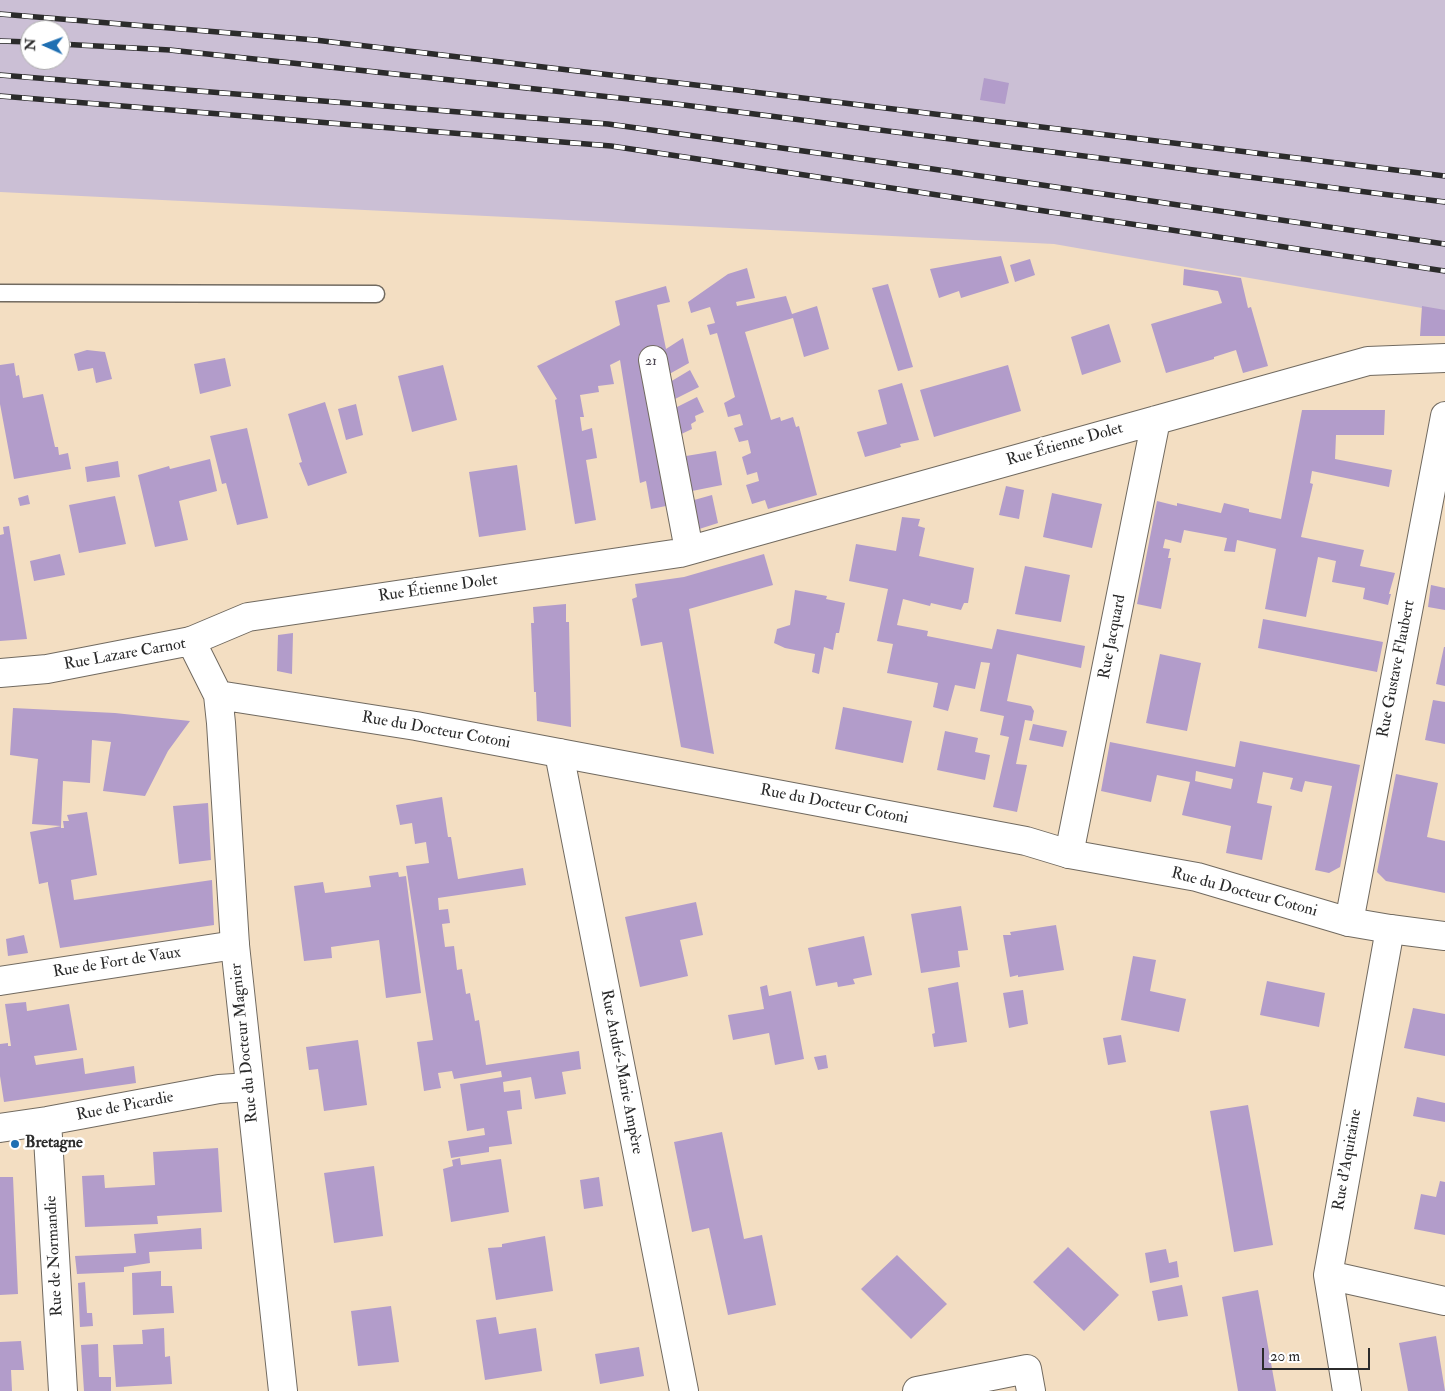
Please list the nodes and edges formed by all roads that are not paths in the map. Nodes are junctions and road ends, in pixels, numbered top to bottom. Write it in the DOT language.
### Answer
graph roads {
  1 [pos="0,293"];
  2 [pos="376,294"];
  3 [pos="1445,358"];
  4 [pos="653,360"];
  5 [pos="1445,416"];
  6 [pos="1156,420"];
  7 [pos="689,550"];
  8 [pos="191,641"];
  9 [pos="0,673"];
  10 [pos="218,695"];
  11 [pos="559,753"];
  12 [pos="1069,854"];
  13 [pos="1349,922"];
  14 [pos="1390,929"];
  15 [pos="1445,936"];
  16 [pos="234,945"];
  17 [pos="0,981"];
  18 [pos="250,1086"];
  19 [pos="47,1121"];
  20 [pos="0,1128"];
  21 [pos="1328,1275"];
  22 [pos="1445,1302"];
  23 [pos="957,1387"];
  24 [pos="63,1391"];
  25 [pos="283,1391"];
  26 [pos="684,1391"];
  27 [pos="917,1391"];
  28 [pos="1031,1391"];
  29 [pos="1347,1391"];
  1 -- 2 [label="lane"];
  3 -- 6 [label="street, Rue Étienne Dolet"];
  4 -- 7 [label="street"];
  5 -- 13 [label="street, Rue Gustave Flaubert"];
  6 -- 7 [label="street, Rue Étienne Dolet"];
  6 -- 12 [label="street, Rue Jacquard"];
  7 -- 8 [label="street, Rue Étienne Dolet"];
  8 -- 9 [label="street, Rue Lazare Carnot"];
  8 -- 10 [label="street, Rue Lazare Carnot"];
  10 -- 11 [label="street, Rue du Docteur Cotoni"];
  10 -- 16 [label="street, Rue du Docteur Magnier"];
  11 -- 12 [label="street, Rue du Docteur Cotoni"];
  11 -- 26 [label="street, Rue André-Marie Ampère"];
  12 -- 13 [label="street, Rue du Docteur Cotoni"];
  13 -- 14 [label="street, Rue du Docteur Cotoni"];
  14 -- 15 [label="street, Rue du Docteur Cotoni"];
  14 -- 21 [label="street, Rue d'Aquitaine"];
  16 -- 17 [label="street, Rue de Fort de Vaux"];
  16 -- 18 [label="street, Rue du Docteur Magnier"];
  18 -- 19 [label="street, Rue de Picardie"];
  18 -- 25 [label="street, Rue du Docteur Magnier"];
  19 -- 20 [label="street, Rue de Picardie"];
  19 -- 24 [label="street, Rue de Normandie"];
  21 -- 22 [label="street"];
  21 -- 29 [label="street, Rue d'Aquitaine"];
  23 -- 27 [label="street"];
  23 -- 28 [label="street"];
}
